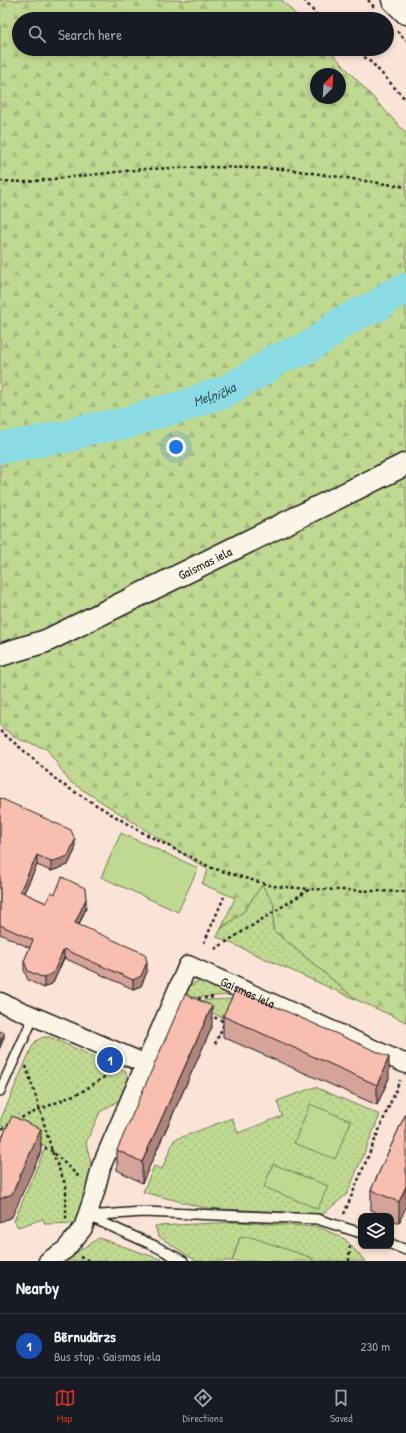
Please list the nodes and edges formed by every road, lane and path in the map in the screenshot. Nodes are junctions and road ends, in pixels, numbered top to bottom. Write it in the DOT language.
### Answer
graph roads {
  1 [pos="304,0"];
  2 [pos="393,0"];
  3 [pos="314,12"];
  4 [pos="406,13"];
  5 [pos="363,56"];
  6 [pos="406,100"];
  7 [pos="0,181"];
  8 [pos="406,187"];
  9 [pos="406,464"];
  10 [pos="0,655"];
  11 [pos="0,731"];
  12 [pos="310,889"];
  13 [pos="406,892"];
  14 [pos="224,897"];
  15 [pos="204,943"];
  16 [pos="216,949"];
  17 [pos="240,988"];
  18 [pos="173,1000"];
  19 [pos="0,1002"];
  20 [pos="206,1013"];
  21 [pos="228,1015"];
  22 [pos="34,1016"];
  23 [pos="225,1022"];
  24 [pos="216,1044"];
  25 [pos="20,1047"];
  26 [pos="139,1062"];
  27 [pos="403,1072"];
  28 [pos="0,1091"];
  29 [pos="40,1110"];
  30 [pos="1,1128"];
  31 [pos="9,1132"];
  32 [pos="38,1145"];
  33 [pos="52,1151"];
  34 [pos="95,1192"];
  35 [pos="85,1222"];
  36 [pos="339,1225"];
  37 [pos="358,1232"];
  38 [pos="394,1245"];
  39 [pos="65,1250"];
  40 [pos="406,1250"];
  41 [pos="48,1261"];
  42 [pos="183,1261"];
  1 -- 3 [label="path"];
  2 -- 4 [label="street"];
  5 -- 6 [label="path"];
  7 -- 8 [label="path"];
  9 -- 10 [label="street, Gaismas iela"];
  11 -- 12 [label="path"];
  12 -- 13 [label="path"];
  12 -- 16 [label="path"];
  14 -- 15 [label="path"];
  17 -- 18 [label="path"];
  17 -- 18 [label="street, Gaismas iela"];
  17 -- 27 [label="street, Gaismas iela"];
  18 -- 26 [label="street, Gaismas iela"];
  19 -- 22 [label="street"];
  20 -- 23 [label="path"];
  21 -- 23 [label="path"];
  22 -- 25 [label="lane"];
  22 -- 26 [label="street"];
  23 -- 24 [label="path"];
  25 -- 28 [label="lane"];
  25 -- 29 [label="path"];
  26 -- 29 [label="path"];
  26 -- 34 [label="street, Gaismas iela"];
  27 -- 36 [label="path"];
  29 -- 30 [label="path"];
  29 -- 33 [label="path"];
  30 -- 31 [label="path"];
  32 -- 33 [label="path"];
  33 -- 34 [label="path"];
  33 -- 39 [label="path"];
  34 -- 35 [label="street, Gaismas iela"];
  35 -- 36 [label="lane"];
  35 -- 39 [label="street"];
  35 -- 42 [label="lane"];
  36 -- 37 [label="lane"];
  38 -- 40 [label="lane"];
  39 -- 41 [label="street"];
}
